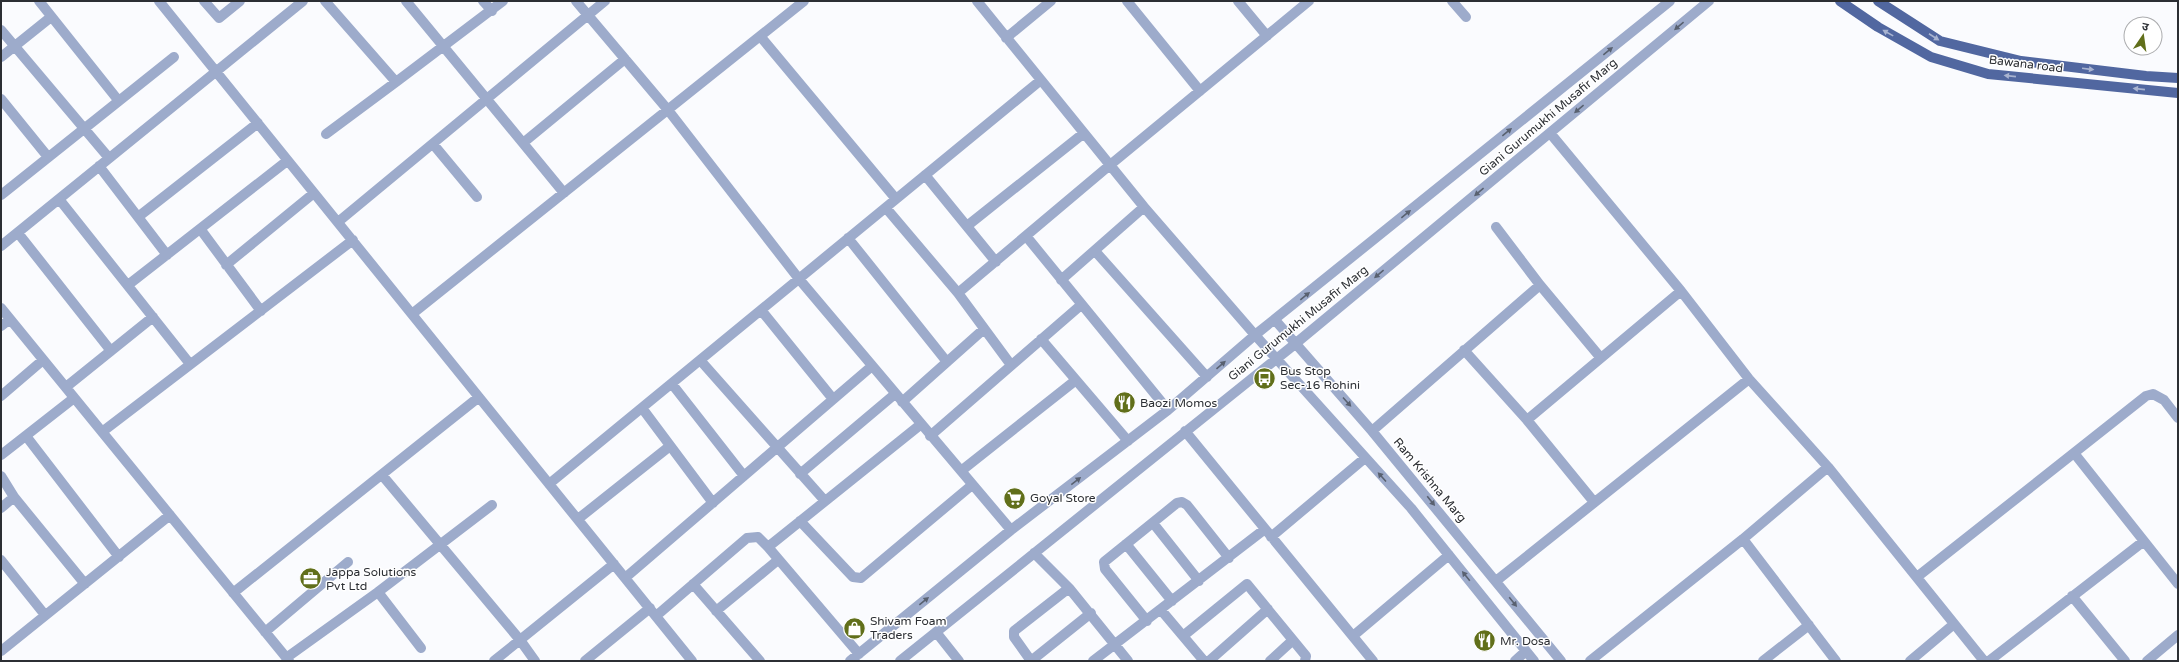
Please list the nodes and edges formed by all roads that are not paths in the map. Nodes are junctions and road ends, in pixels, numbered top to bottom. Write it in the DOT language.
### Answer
graph roads {
  1 [pos="39,1"];
  2 [pos="159,1"];
  3 [pos="204,1"];
  4 [pos="240,1"];
  5 [pos="303,1"];
  6 [pos="324,1"];
  7 [pos="406,1"];
  8 [pos="483,1"];
  9 [pos="503,1"];
  10 [pos="576,1"];
  11 [pos="605,1"];
  12 [pos="804,1"];
  13 [pos="977,1"];
  14 [pos="1051,1"];
  15 [pos="1127,1"];
  16 [pos="1238,1"];
  17 [pos="1310,1"];
  18 [pos="1452,1"];
  19 [pos="1670,1"];
  20 [pos="1709,1"];
  21 [pos="1840,1"];
  22 [pos="1878,1"];
  23 [pos="492,11"];
  24 [pos="588,15"];
  25 [pos="52,17"];
  26 [pos="1466,17"];
  27 [pos="1,30"];
  28 [pos="760,36"];
  29 [pos="1267,36"];
  30 [pos="1006,38"];
  31 [pos="13,47"];
  32 [pos="445,47"];
  33 [pos="1,57"];
  34 [pos="174,57"];
  35 [pos="625,59"];
  36 [pos="216,71"];
  37 [pos="2178,78"];
  38 [pos="1041,80"];
  39 [pos="396,82"];
  40 [pos="1200,91"];
  41 [pos="2178,92"];
  42 [pos="487,98"];
  43 [pos="1,99"];
  44 [pos="118,100"];
  45 [pos="668,110"];
  46 [pos="258,123"];
  47 [pos="83,128"];
  48 [pos="1084,133"];
  49 [pos="1550,133"];
  50 [pos="326,134"];
  51 [pos="523,143"];
  52 [pos="433,144"];
  53 [pos="48,156"];
  54 [pos="109,158"];
  55 [pos="287,161"];
  56 [pos="1110,164"];
  57 [pos="99,166"];
  58 [pos="925,175"];
  59 [pos="314,193"];
  60 [pos="564,193"];
  61 [pos="1,195"];
  62 [pos="477,197"];
  63 [pos="58,199"];
  64 [pos="896,199"];
  65 [pos="1144,207"];
  66 [pos="886,208"];
  67 [pos="138,217"];
  68 [pos="338,222"];
  69 [pos="967,226"];
  70 [pos="1496,227"];
  71 [pos="201,230"];
  72 [pos="18,232"];
  73 [pos="1026,236"];
  74 [pos="848,238"];
  75 [pos="353,240"];
  76 [pos="1,246"];
  77 [pos="1095,250"];
  78 [pos="167,255"];
  79 [pos="996,262"];
  80 [pos="226,265"];
  81 [pos="799,278"];
  82 [pos="1061,280"];
  83 [pos="128,285"];
  84 [pos="1540,285"];
  85 [pos="1681,291"];
  86 [pos="958,293"];
  87 [pos="1081,305"];
  88 [pos="1,308"];
  89 [pos="761,310"];
  90 [pos="261,311"];
  91 [pos="412,314"];
  92 [pos="153,317"];
  93 [pos="10,319"];
  94 [pos="1274,320"];
  95 [pos="1,326"];
  96 [pos="984,329"];
  97 [pos="1255,335"];
  98 [pos="1041,339"];
  99 [pos="1295,344"];
  100 [pos="1464,350"];
  101 [pos="111,351"];
  102 [pos="1600,357"];
  103 [pos="1276,359"];
  104 [pos="43,360"];
  105 [pos="700,360"];
  106 [pos="947,362"];
  107 [pos="190,364"];
  108 [pos="1011,365"];
  109 [pos="872,366"];
  110 [pos="1207,377"];
  111 [pos="1749,379"];
  112 [pos="1076,380"];
  113 [pos="672,384"];
  114 [pos="66,387"];
  115 [pos="1,396"];
  116 [pos="479,397"];
  117 [pos="74,398"];
  118 [pos="898,398"];
  119 [pos="833,399"];
  120 [pos="642,408"];
  121 [pos="1168,410"];
  122 [pos="2178,418"];
  123 [pos="1527,420"];
  124 [pos="920,425"];
  125 [pos="1185,430"];
  126 [pos="1372,430"];
  127 [pos="102,432"];
  128 [pos="26,436"];
  129 [pos="930,436"];
  130 [pos="1128,441"];
  131 [pos="670,446"];
  132 [pos="777,448"];
  133 [pos="2074,452"];
  134 [pos="1,455"];
  135 [pos="1365,458"];
  136 [pos="1828,467"];
  137 [pos="961,471"];
  138 [pos="382,474"];
  139 [pos="800,474"];
  140 [pos="1,476"];
  141 [pos="744,476"];
  142 [pos="549,484"];
  143 [pos="972,485"];
  144 [pos="14,497"];
  145 [pos="825,501"];
  146 [pos="1594,502"];
  147 [pos="713,503"];
  148 [pos="492,505"];
  149 [pos="1,508"];
  150 [pos="170,515"];
  151 [pos="578,519"];
  152 [pos="800,521"];
  153 [pos="1153,523"];
  154 [pos="1011,530"];
  155 [pos="1268,533"];
  156 [pos="1743,539"];
  157 [pos="2144,540"];
  158 [pos="439,544"];
  159 [pos="1126,544"];
  160 [pos="768,547"];
  161 [pos="1034,553"];
  162 [pos="1449,555"];
  163 [pos="119,557"];
  164 [pos="1229,558"];
  165 [pos="778,560"];
  166 [pos="1,562"];
  167 [pos="348,562"];
  168 [pos="614,564"];
  169 [pos="1917,577"];
  170 [pos="625,578"];
  171 [pos="1199,581"];
  172 [pos="1496,581"];
  173 [pos="85,584"];
  174 [pos="693,584"];
  175 [pos="2178,584"];
  176 [pos="1069,588"];
  177 [pos="378,592"];
  178 [pos="233,593"];
  179 [pos="2072,596"];
  180 [pos="1172,601"];
  181 [pos="1268,609"];
  182 [pos="1161,610"];
  183 [pos="716,611"];
  184 [pos="653,612"];
  185 [pos="1091,613"];
  186 [pos="45,616"];
  187 [pos="1147,621"];
  188 [pos="1954,624"];
  189 [pos="1808,625"];
  190 [pos="265,632"];
  191 [pos="936,632"];
  192 [pos="2178,635"];
  193 [pos="1183,636"];
  194 [pos="1352,636"];
  195 [pos="520,640"];
  196 [pos="1294,640"];
  197 [pos="1115,644"];
  198 [pos="421,648"];
  199 [pos="1,651"];
  200 [pos="1526,651"];
  201 [pos="859,654"];
  202 [pos="288,659"];
  203 [pos="1202,660"];
  204 [pos="494,661"];
  205 [pos="535,661"];
  206 [pos="585,661"];
  207 [pos="692,661"];
  208 [pos="760,661"];
  209 [pos="850,661"];
  210 [pos="900,661"];
  211 [pos="959,661"];
  212 [pos="1031,661"];
  213 [pos="1093,661"];
  214 [pos="1128,661"];
  215 [pos="1270,661"];
  216 [pos="1305,661"];
  217 [pos="1373,661"];
  218 [pos="1515,661"];
  219 [pos="1534,661"];
  220 [pos="1561,661"];
  221 [pos="1590,661"];
  222 [pos="1763,661"];
  223 [pos="1836,661"];
  224 [pos="1910,661"];
  225 [pos="1984,661"];
  226 [pos="1989,661"];
  227 [pos="2125,661"];
  228 [pos="2147,661"];
  1 -- 25 [label="street"];
  2 -- 36 [label="street"];
  3 -- 4 [label="street"];
  5 -- 36 [label="street"];
  6 -- 39 [label="street"];
  7 -- 32 [label="street"];
  8 -- 23 [label="street"];
  9 -- 23 [label="street"];
  10 -- 24 [label="street"];
  11 -- 24 [label="street"];
  12 -- 28 [label="street"];
  13 -- 30 [label="street"];
  14 -- 30 [label="street"];
  15 -- 40 [label="street"];
  16 -- 29 [label="street"];
  17 -- 29 [label="street"];
  18 -- 26 [label="street"];
  94 -- 19 [label="street, Giani Gurumukhi Musafir Marg, one-way"];
  20 -- 49 [label="street, Giani Gurumukhi Musafir Marg, one-way"];
  41 -- 21 [label="main road, Bawana road, one-way"];
  22 -- 37 [label="main road, Bawana road, one-way"];
  23 -- 32 [label="street"];
  24 -- 35 [label="street"];
  24 -- 42 [label="street"];
  25 -- 31 [label="street"];
  25 -- 44 [label="street"];
  27 -- 31 [label="street"];
  28 -- 45 [label="street"];
  28 -- 64 [label="street"];
  29 -- 40 [label="street"];
  30 -- 38 [label="street"];
  31 -- 33 [label="street"];
  31 -- 47 [label="street"];
  32 -- 39 [label="street"];
  32 -- 42 [label="street"];
  34 -- 44 [label="street"];
  35 -- 45 [label="street"];
  35 -- 51 [label="street"];
  36 -- 46 [label="street"];
  36 -- 54 [label="street"];
  38 -- 48 [label="street"];
  38 -- 58 [label="street"];
  39 -- 50 [label="street"];
  40 -- 56 [label="street"];
  42 -- 51 [label="street"];
  42 -- 52 [label="street"];
  43 -- 53 [label="street"];
  44 -- 47 [label="street"];
  45 -- 60 [label="street"];
  45 -- 81 [label="street"];
  46 -- 55 [label="street"];
  46 -- 67 [label="street"];
  47 -- 53 [label="street"];
  47 -- 54 [label="street"];
  48 -- 56 [label="street"];
  48 -- 69 [label="street"];
  49 -- 85 [label="street"];
  49 -- 99 [label="street, Giani Gurumukhi Musafir Marg, one-way"];
  51 -- 60 [label="street"];
  52 -- 62 [label="street"];
  52 -- 68 [label="street"];
  53 -- 61 [label="street"];
  54 -- 57 [label="street"];
  55 -- 59 [label="street"];
  55 -- 71 [label="street"];
  56 -- 65 [label="street"];
  56 -- 73 [label="street"];
  57 -- 63 [label="street"];
  57 -- 67 [label="street"];
  58 -- 64 [label="street"];
  58 -- 69 [label="street"];
  59 -- 68 [label="street"];
  59 -- 80 [label="street"];
  60 -- 91 [label="street"];
  63 -- 72 [label="street"];
  63 -- 83 [label="street"];
  64 -- 66 [label="street"];
  65 -- 77 [label="street"];
  65 -- 97 [label="street"];
  66 -- 74 [label="street"];
  66 -- 86 [label="street"];
  67 -- 78 [label="street"];
  68 -- 75 [label="street"];
  69 -- 79 [label="street"];
  70 -- 84 [label="street"];
  71 -- 78 [label="street"];
  71 -- 80 [label="street"];
  72 -- 76 [label="street"];
  72 -- 101 [label="street"];
  73 -- 79 [label="street"];
  73 -- 82 [label="street"];
  74 -- 81 [label="street"];
  74 -- 106 [label="street"];
  75 -- 90 [label="street"];
  75 -- 91 [label="street"];
  77 -- 82 [label="street"];
  77 -- 110 [label="street"];
  78 -- 83 [label="street"];
  79 -- 86 [label="street"];
  80 -- 90 [label="street"];
  81 -- 89 [label="street"];
  81 -- 109 [label="street"];
  82 -- 87 [label="street"];
  83 -- 92 [label="street"];
  84 -- 100 [label="street"];
  84 -- 102 [label="street"];
  85 -- 102 [label="street"];
  85 -- 111 [label="street"];
  86 -- 96 [label="street"];
  87 -- 98 [label="street"];
  87 -- 121 [label="street"];
  88 -- 93 [label="street"];
  89 -- 105 [label="street"];
  89 -- 119 [label="street"];
  90 -- 107 [label="street"];
  91 -- 116 [label="street"];
  92 -- 101 [label="street"];
  92 -- 107 [label="street"];
  93 -- 95 [label="street"];
  93 -- 104 [label="street"];
  94 -- 97 [label="street, Giani Gurumukhi Musafir Marg"];
  94 -- 99 [label="street, Ram Krishna Marg"];
  96 -- 106 [label="street"];
  96 -- 108 [label="street"];
  97 -- 103 [label="street"];
  110 -- 97 [label="street, Giani Gurumukhi Musafir Marg, one-way"];
  98 -- 108 [label="street"];
  98 -- 112 [label="street"];
  99 -- 103 [label="street, Giani Gurumukhi Musafir Marg"];
  99 -- 126 [label="street, Ram Krishna Marg, one-way"];
  100 -- 123 [label="street"];
  100 -- 126 [label="street"];
  101 -- 114 [label="street"];
  102 -- 123 [label="street"];
  103 -- 125 [label="street, Giani Gurumukhi Musafir Marg"];
  103 -- 135 [label="street"];
  104 -- 114 [label="street"];
  104 -- 115 [label="street"];
  105 -- 113 [label="street"];
  105 -- 132 [label="street"];
  106 -- 118 [label="street"];
  107 -- 127 [label="street"];
  108 -- 129 [label="street"];
  109 -- 118 [label="street"];
  109 -- 119 [label="street"];
  110 -- 121 [label="street, Giani Gurumukhi Musafir Marg"];
  111 -- 136 [label="street"];
  111 -- 146 [label="street"];
  112 -- 130 [label="street"];
  112 -- 137 [label="street"];
  113 -- 120 [label="street"];
  113 -- 141 [label="street"];
  114 -- 117 [label="street"];
  116 -- 138 [label="street"];
  116 -- 142 [label="street"];
  117 -- 127 [label="street"];
  117 -- 128 [label="street"];
  118 -- 124 [label="street"];
  118 -- 139 [label="street"];
  119 -- 132 [label="street"];
  120 -- 131 [label="street"];
  120 -- 142 [label="street"];
  121 -- 130 [label="street, Giani Gurumukhi Musafir Marg"];
  122 -- 133 [label="street"];
  123 -- 146 [label="street"];
  124 -- 129 [label="street"];
  124 -- 145 [label="street"];
  125 -- 155 [label="street"];
  125 -- 161 [label="street, Giani Gurumukhi Musafir Marg"];
  126 -- 172 [label="street, Ram Krishna Marg, one-way"];
  127 -- 150 [label="street"];
  128 -- 134 [label="street"];
  128 -- 163 [label="street"];
  129 -- 137 [label="street"];
  154 -- 130 [label="street, Giani Gurumukhi Musafir Marg, one-way"];
  131 -- 147 [label="street"];
  131 -- 151 [label="street"];
  132 -- 139 [label="street"];
  132 -- 141 [label="street"];
  133 -- 157 [label="street"];
  133 -- 169 [label="street"];
  135 -- 155 [label="street"];
  162 -- 135 [label="street, one-way"];
  136 -- 156 [label="street"];
  136 -- 169 [label="street"];
  137 -- 143 [label="street"];
  138 -- 158 [label="street"];
  138 -- 178 [label="street"];
  139 -- 145 [label="street"];
  140 -- 144 [label="street"];
  141 -- 147 [label="street"];
  142 -- 151 [label="street"];
  143 -- 152 [label="street"];
  143 -- 154 [label="street"];
  144 -- 149 [label="street"];
  144 -- 173 [label="street"];
  145 -- 152 [label="street"];
  146 -- 172 [label="street"];
  147 -- 170 [label="street"];
  148 -- 158 [label="street"];
  150 -- 163 [label="street"];
  150 -- 178 [label="street"];
  151 -- 168 [label="street"];
  152 -- 160 [label="street"];
  153 -- 159 [label="street"];
  153 -- 164 [label="street"];
  153 -- 171 [label="street"];
  201 -- 154 [label="street, Giani Gurumukhi Musafir Marg, one-way"];
  155 -- 164 [label="street"];
  155 -- 194 [label="street"];
  156 -- 189 [label="street"];
  156 -- 221 [label="street"];
  157 -- 175 [label="street"];
  157 -- 179 [label="street"];
  158 -- 177 [label="street"];
  158 -- 195 [label="street"];
  159 -- 180 [label="street"];
  159 -- 187 [label="street"];
  160 -- 165 [label="street"];
  160 -- 174 [label="street"];
  161 -- 176 [label="street"];
  161 -- 191 [label="street, Giani Gurumukhi Musafir Marg"];
  162 -- 194 [label="street"];
  200 -- 162 [label="street, one-way"];
  163 -- 173 [label="street"];
  164 -- 171 [label="street"];
  165 -- 183 [label="street"];
  165 -- 201 [label="street"];
  166 -- 186 [label="street"];
  167 -- 190 [label="street"];
  168 -- 170 [label="street"];
  168 -- 195 [label="street"];
  169 -- 188 [label="street"];
  170 -- 184 [label="street"];
  171 -- 180 [label="street"];
  172 -- 220 [label="street, Ram Krishna Marg, one-way"];
  173 -- 186 [label="street"];
  174 -- 183 [label="street"];
  174 -- 184 [label="street"];
  176 -- 185 [label="street"];
  176 -- 212 [label="street"];
  177 -- 198 [label="street"];
  177 -- 202 [label="street"];
  178 -- 190 [label="street"];
  179 -- 226 [label="street"];
  179 -- 227 [label="street"];
  180 -- 182 [label="street"];
  181 -- 193 [label="street"];
  181 -- 196 [label="street"];
  181 -- 203 [label="street"];
  182 -- 187 [label="street"];
  182 -- 193 [label="street"];
  183 -- 208 [label="street"];
  184 -- 206 [label="street"];
  184 -- 207 [label="street"];
  185 -- 197 [label="street"];
  185 -- 212 [label="street"];
  186 -- 199 [label="street"];
  187 -- 197 [label="street"];
  188 -- 224 [label="street"];
  188 -- 225 [label="street"];
  189 -- 222 [label="street"];
  189 -- 223 [label="street"];
  190 -- 202 [label="street"];
  191 -- 210 [label="street, Giani Gurumukhi Musafir Marg"];
  191 -- 211 [label="street"];
  192 -- 228 [label="street"];
  193 -- 203 [label="street"];
  194 -- 217 [label="street"];
  195 -- 204 [label="street"];
  195 -- 205 [label="street"];
  196 -- 215 [label="street"];
  196 -- 216 [label="street"];
  197 -- 213 [label="street"];
  197 -- 214 [label="street"];
  200 -- 218 [label="street"];
  200 -- 219 [label="street"];
  201 -- 209 [label="street, Giani Gurumukhi Musafir Marg"];
}
